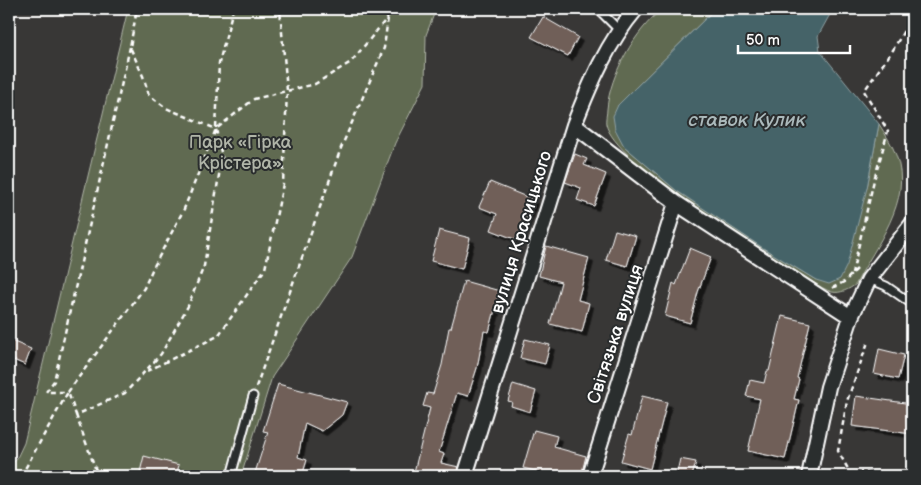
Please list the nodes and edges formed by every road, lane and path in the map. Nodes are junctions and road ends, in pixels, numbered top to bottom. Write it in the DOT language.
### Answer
graph roads {
  1 [pos="136,9"];
  2 [pos="233,9"];
  3 [pos="280,9"];
  4 [pos="390,9"];
  5 [pos="598,9"];
  6 [pos="636,9"];
  7 [pos="388,16"];
  8 [pos="624,19"];
  9 [pos="912,25"];
  10 [pos="130,47"];
  11 [pos="287,91"];
  12 [pos="574,125"];
  13 [pos="216,129"];
  14 [pos="676,204"];
  15 [pos="912,224"];
  16 [pos="852,274"];
  17 [pos="869,279"];
  18 [pos="912,304"];
  19 [pos="851,317"];
  20 [pos="868,342"];
  21 [pos="145,371"];
  22 [pos="68,392"];
  23 [pos="253,396"];
  24 [pos="76,415"];
  25 [pos="20,476"];
  26 [pos="98,476"];
  27 [pos="231,476"];
  28 [pos="465,476"];
  29 [pos="590,476"];
  30 [pos="809,476"];
  31 [pos="852,476"];
  32 [pos="860,476"];
  33 [pos="895,476"];
  1 -- 10 [label="path"];
  2 -- 13 [label="path"];
  3 -- 11 [label="path"];
  4 -- 7 [label="path"];
  5 -- 8 [label="lane"];
  6 -- 8 [label="street, вулиця Красицького"];
  7 -- 11 [label="path"];
  7 -- 23 [label="path"];
  8 -- 12 [label="street, вулиця Красицького"];
  9 -- 16 [label="path"];
  10 -- 13 [label="path"];
  10 -- 22 [label="path"];
  11 -- 13 [label="path"];
  11 -- 21 [label="path"];
  12 -- 14 [label="street"];
  12 -- 28 [label="street, вулиця Красицького"];
  13 -- 21 [label="path"];
  13 -- 22 [label="path"];
  14 -- 19 [label="street"];
  14 -- 29 [label="street, Світязька вулиця"];
  15 -- 17 [label="street"];
  17 -- 18 [label="lane"];
  17 -- 19 [label="street"];
  19 -- 30 [label="street"];
  20 -- 31 [label="path"];
  21 -- 24 [label="path"];
  22 -- 24 [label="path"];
  22 -- 25 [label="path"];
  23 -- 27 [label="lane"];
  24 -- 26 [label="path"];
  32 -- 33 [label="path"];
}
